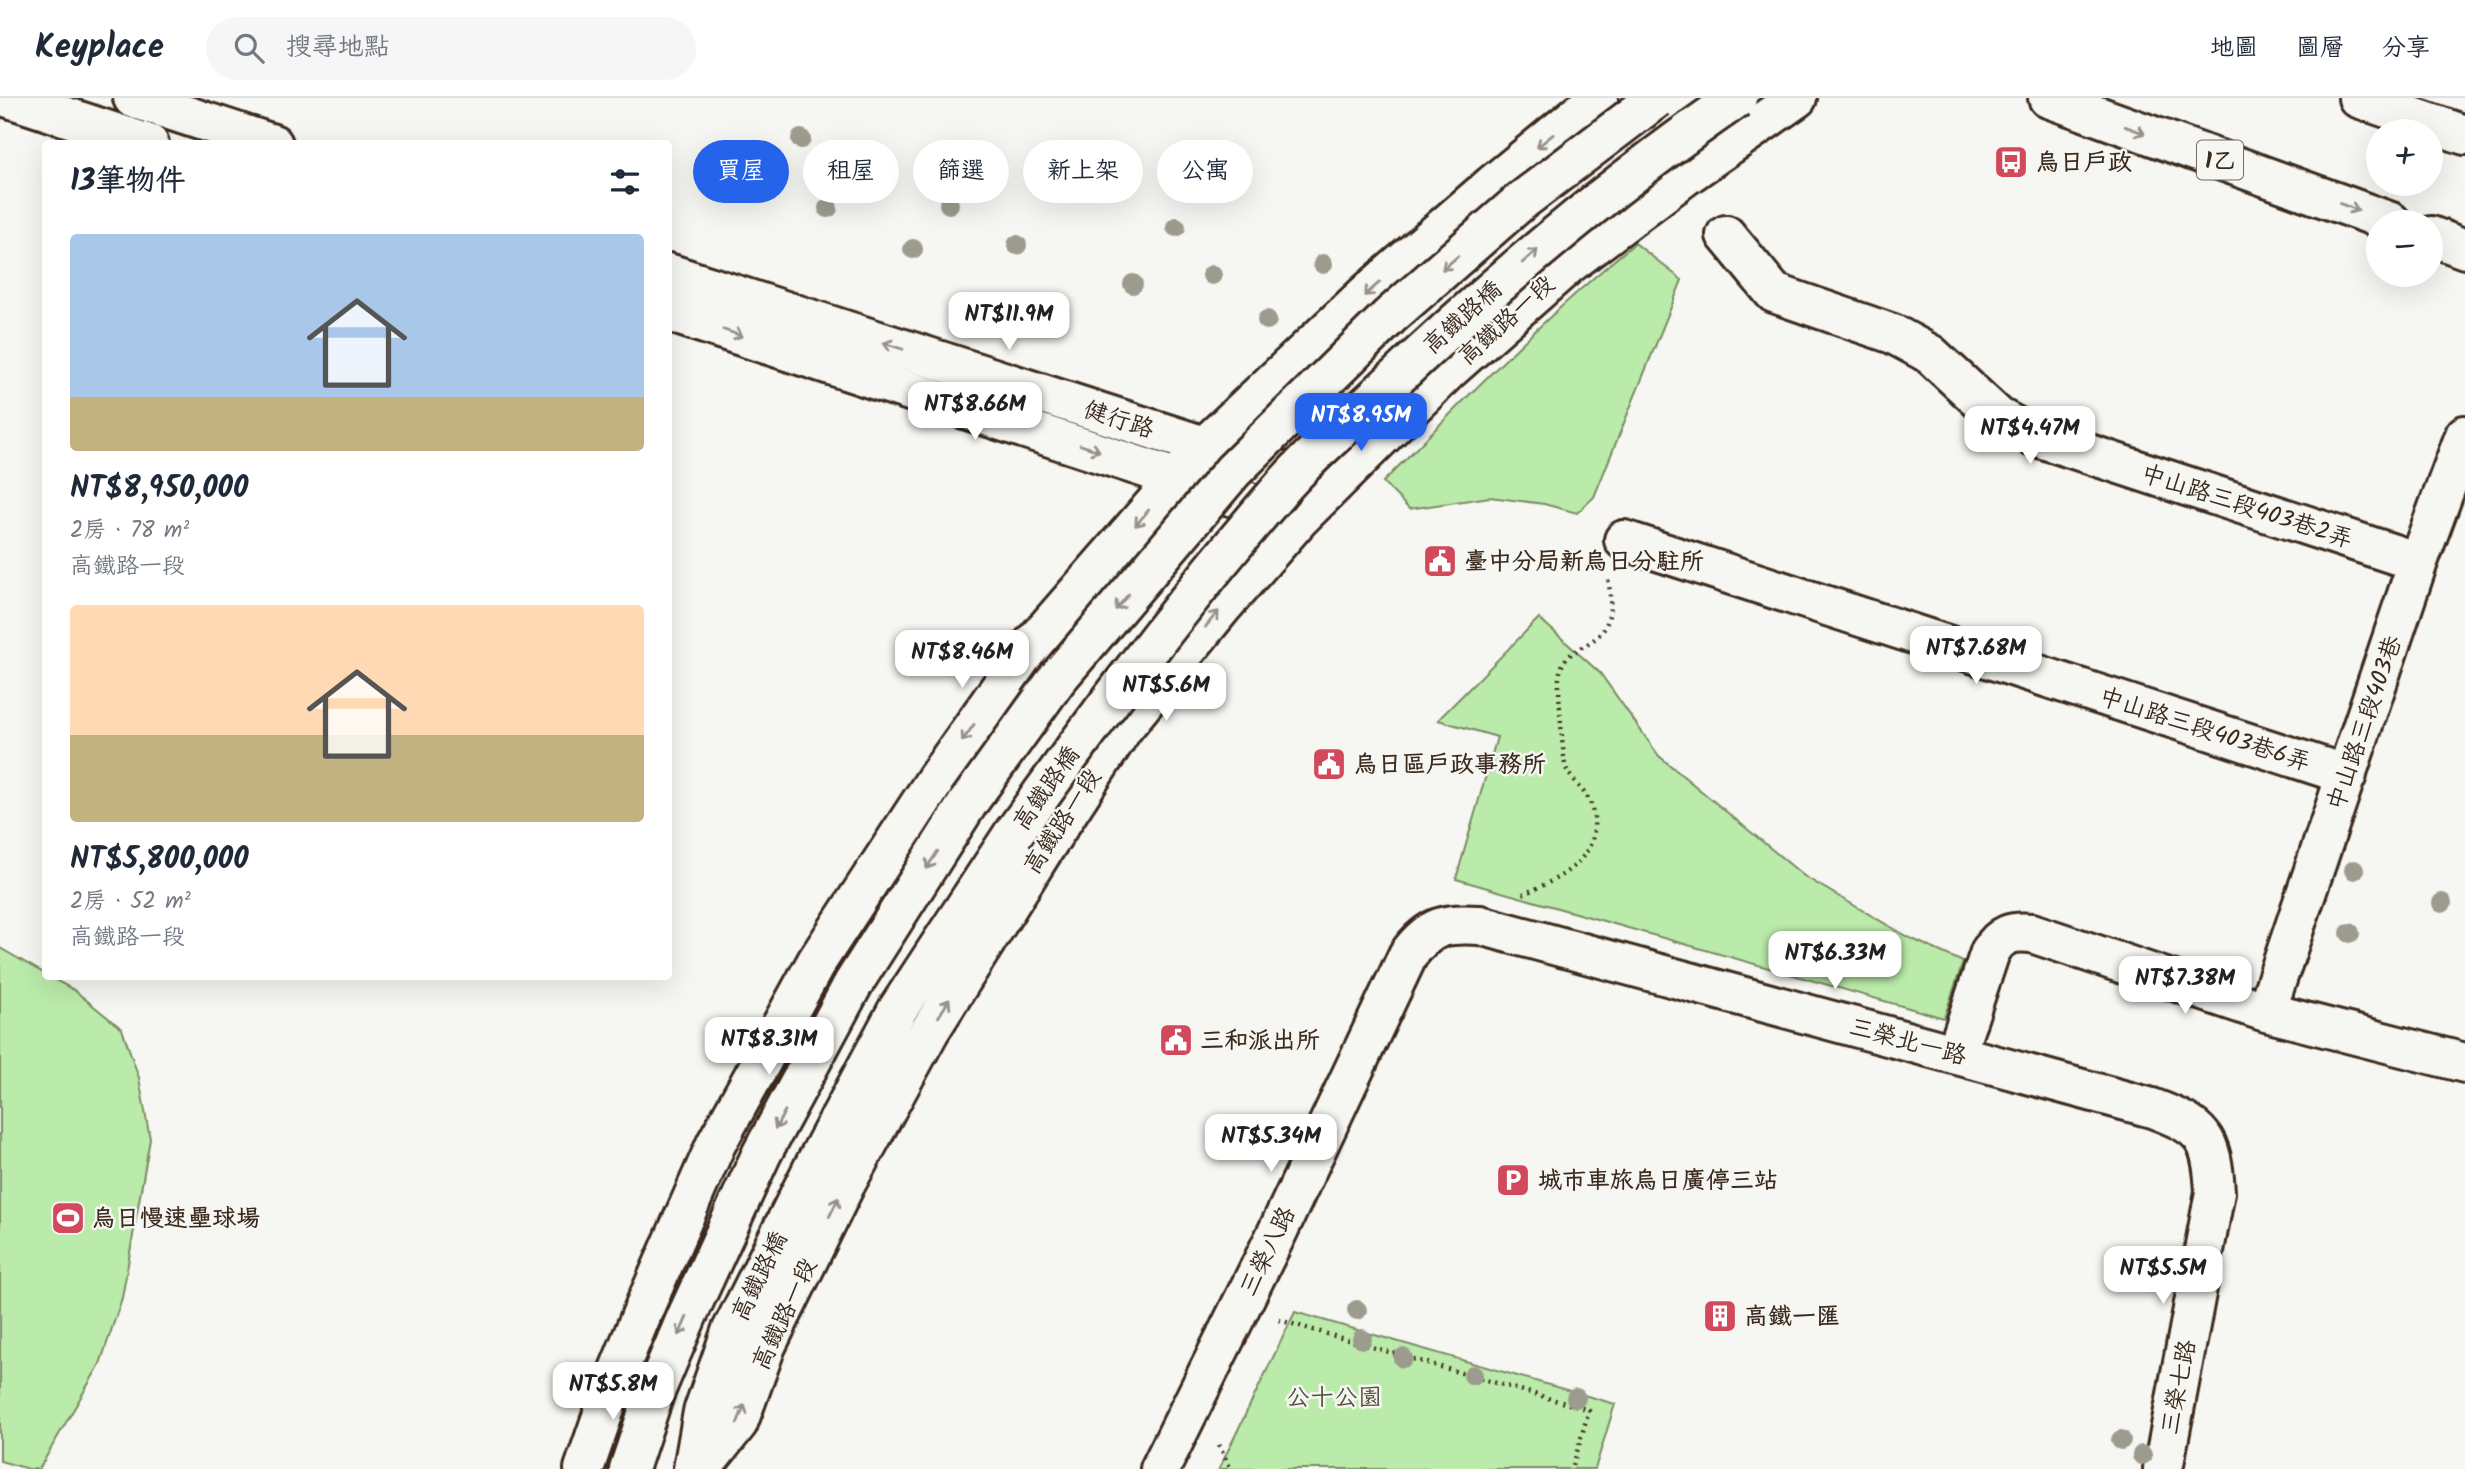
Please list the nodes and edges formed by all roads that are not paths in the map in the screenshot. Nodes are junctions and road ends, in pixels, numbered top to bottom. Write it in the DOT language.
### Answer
graph roads {
  1 [pos="9,98"];
  2 [pos="133,98"];
  3 [pos="1598,98"];
  4 [pos="1657,98"];
  5 [pos="1737,98"];
  6 [pos="1797,98"];
  7 [pos="2048,98"];
  8 [pos="2358,98"];
  9 [pos="2465,135"];
  10 [pos="137,140"];
  11 [pos="261,140"];
  12 [pos="2366,213"];
  13 [pos="1726,235"];
  14 [pos="2443,241"];
  15 [pos="2465,249"];
  16 [pos="672,274"];
  17 [pos="672,313"];
  18 [pos="2465,435"];
  19 [pos="1205,446"];
  20 [pos="1176,477"];
  21 [pos="1331,486"];
  22 [pos="1299,519"];
  23 [pos="1624,540"];
  24 [pos="2418,562"];
  25 [pos="2347,775"];
  26 [pos="1437,927"];
  27 [pos="2266,1012"];
  28 [pos="1956,1054"];
  29 [pos="2465,1063"];
  30 [pos="2207,1141"];
  31 [pos="584,1469"];
  32 [pos="629,1469"];
  33 [pos="693,1469"];
  34 [pos="701,1469"];
  35 [pos="1160,1469"];
  36 [pos="2163,1469"];
  1 -- 10 [label="street"];
  2 -- 11 [label="street"];
  3 -- 19 [label="street, one-way"];
  4 -- 32 [label="street, 高鐵路橋, one-way, bridge"];
  33 -- 5 [label="street, 高鐵路橋, one-way, bridge"];
  6 -- 21 [label="street, 高鐵路一段"];
  7 -- 12 [label="street, 1乙, one-way"];
  8 -- 9 [label="street"];
  13 -- 24 [label="street, 中山路三段403巷2弄"];
  14 -- 15 [label="street"];
  19 -- 16 [label="street, 健行路, one-way"];
  17 -- 20 [label="street, 健行路, one-way"];
  18 -- 24 [label="street, 中山路三段403巷"];
  19 -- 20 [label="street"];
  19 -- 21 [label="street, 健行路"];
  20 -- 22 [label="street, 健行路"];
  20 -- 31 [label="street, one-way"];
  21 -- 22 [label="street, 高鐵路一段"];
  34 -- 22 [label="street, 高鐵路一段, one-way"];
  23 -- 25 [label="street, 中山路三段403巷6弄"];
  24 -- 25 [label="street, 中山路三段403巷"];
  25 -- 27 [label="street, 中山路三段403巷"];
  26 -- 28 [label="street, 三榮北一路"];
  26 -- 35 [label="street, 三榮八路"];
  27 -- 28 [label="street"];
  27 -- 29 [label="street"];
  28 -- 30 [label="street, 三榮北一路"];
  30 -- 36 [label="street, 三榮七路"];
}
